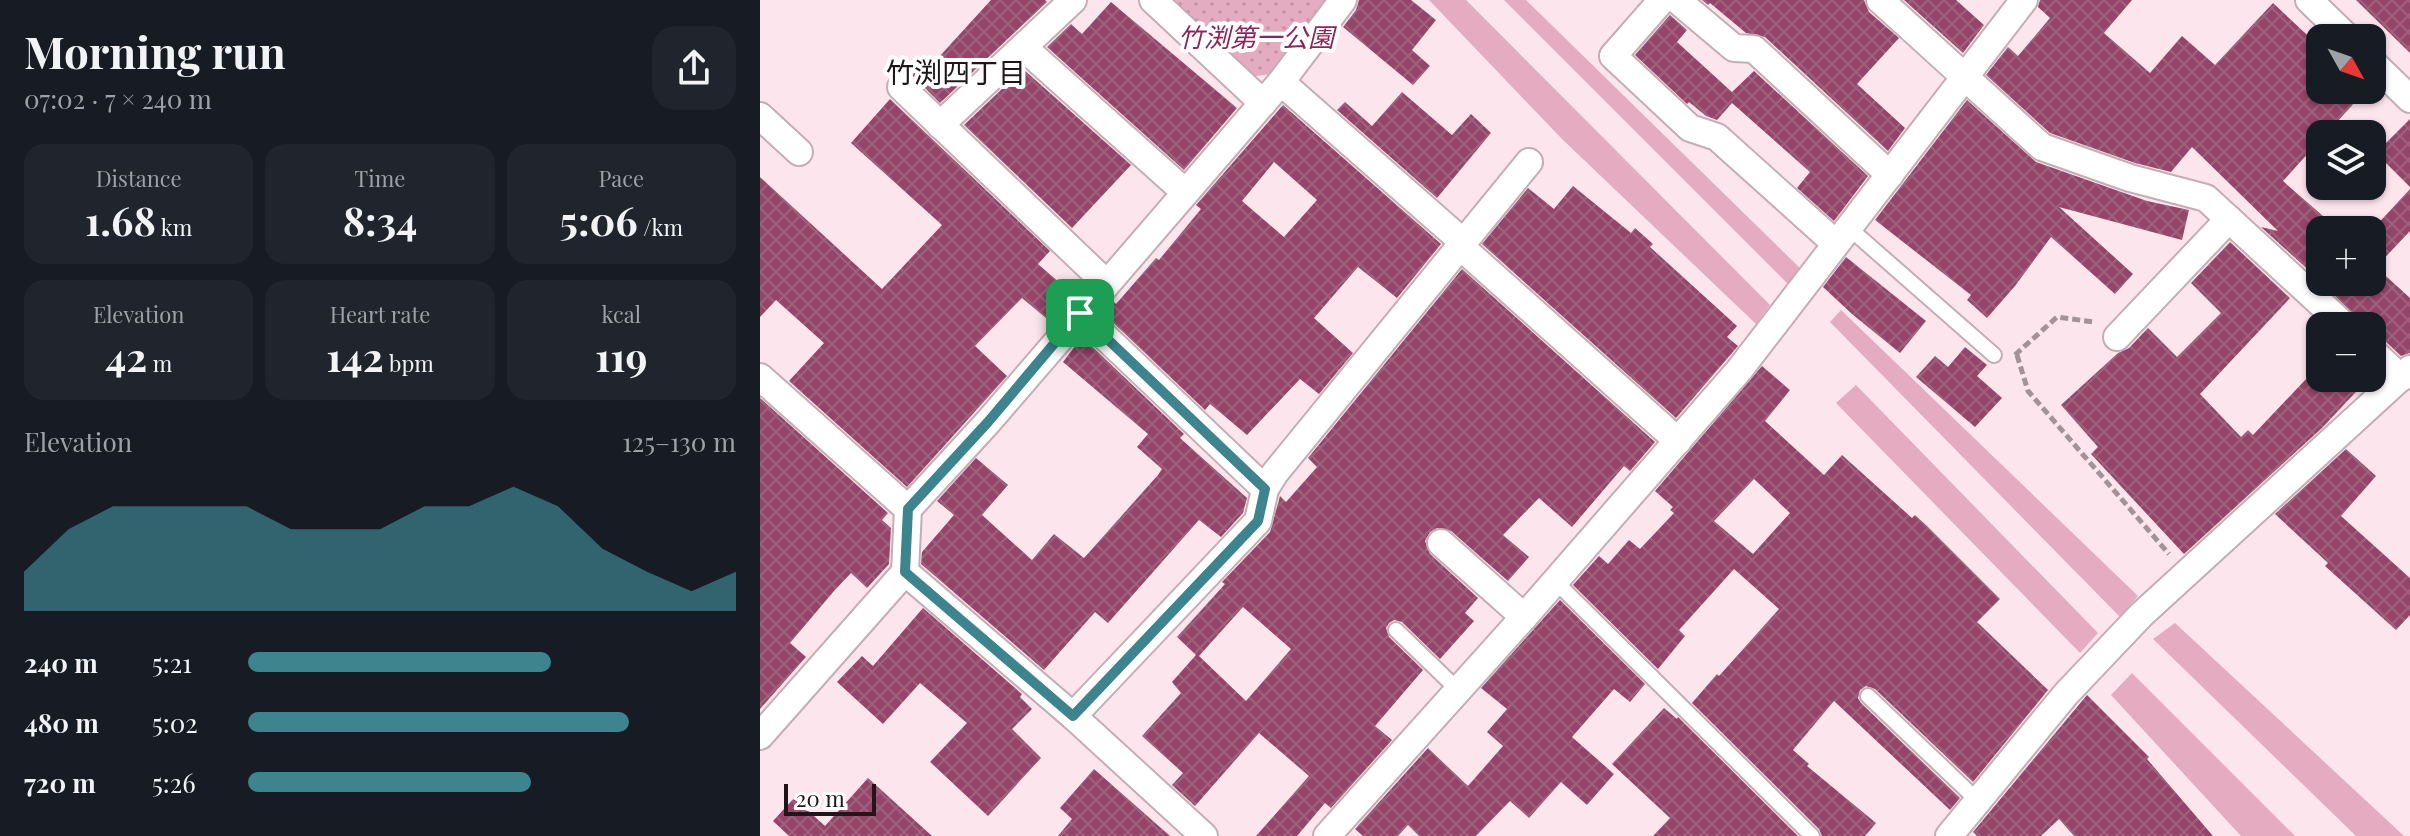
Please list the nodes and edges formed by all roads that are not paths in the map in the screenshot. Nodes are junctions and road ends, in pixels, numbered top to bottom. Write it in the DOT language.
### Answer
graph roads {
  1 [pos="1073,0"];
  2 [pos="1153,0"];
  3 [pos="1343,0"];
  4 [pos="1662,0"];
  5 [pos="1677,0"];
  6 [pos="1880,0"];
  7 [pos="2024,0"];
  8 [pos="2309,0"];
  9 [pos="2334,24"];
  10 [pos="1023,47"];
  11 [pos="2386,76"];
  12 [pos="1964,78"];
  13 [pos="1281,82"];
  14 [pos="901,87"];
  15 [pos="2410,99"];
  16 [pos="1263,103"];
  17 [pos="760,116"];
  18 [pos="940,125"];
  19 [pos="799,152"];
  20 [pos="1529,162"];
  21 [pos="1890,175"];
  22 [pos="1185,192"];
  23 [pos="2229,219"];
  24 [pos="1842,235"];
  25 [pos="1461,244"];
  26 [pos="1106,283"];
  27 [pos="2330,312"];
  28 [pos="1080,313"];
  29 [pos="2117,337"];
  30 [pos="1994,355"];
  31 [pos="2386,360"];
  32 [pos="2406,374"];
  33 [pos="760,377"];
  34 [pos="1678,441"];
  35 [pos="1265,489"];
  36 [pos="908,509"];
  37 [pos="1441,543"];
  38 [pos="905,572"];
  39 [pos="1554,580"];
  40 [pos="1524,617"];
  41 [pos="1396,630"];
  42 [pos="1458,690"];
  43 [pos="1868,696"];
  44 [pos="1073,716"];
  45 [pos="760,736"];
  46 [pos="1978,801"];
  47 [pos="1204,836"];
  48 [pos="1327,836"];
  49 [pos="1812,836"];
  50 [pos="1949,836"];
  1 -- 10 [label="street"];
  2 -- 16 [label="street"];
  3 -- 13 [label="street"];
  4 -- 24 [label="street"];
  5 -- 21 [label="street"];
  6 -- 12 [label="street"];
  7 -- 12 [label="street"];
  8 -- 9 [label="street"];
  10 -- 18 [label="street"];
  10 -- 22 [label="street"];
  11 -- 15 [label="street"];
  12 -- 21 [label="street"];
  12 -- 23 [label="street"];
  13 -- 16 [label="street"];
  13 -- 25 [label="street"];
  14 -- 18 [label="street"];
  16 -- 22 [label="street"];
  17 -- 19 [label="street"];
  18 -- 26 [label="street"];
  20 -- 25 [label="street"];
  21 -- 24 [label="street"];
  22 -- 26 [label="street"];
  23 -- 27 [label="street"];
  23 -- 29 [label="street"];
  24 -- 30 [label="lane"];
  24 -- 34 [label="street"];
  25 -- 34 [label="street"];
  25 -- 35 [label="street"];
  26 -- 28 [label="street"];
  28 -- 35 [label="street"];
  28 -- 36 [label="street"];
  31 -- 32 [label="street"];
  32 -- 46 [label="street"];
  33 -- 36 [label="street"];
  34 -- 39 [label="street"];
  35 -- 44 [label="street"];
  36 -- 38 [label="street"];
  37 -- 40 [label="street"];
  38 -- 44 [label="street"];
  38 -- 45 [label="street"];
  39 -- 40 [label="street"];
  39 -- 49 [label="lane"];
  40 -- 42 [label="street"];
  41 -- 42 [label="lane"];
  42 -- 48 [label="street"];
  43 -- 46 [label="lane"];
  44 -- 47 [label="street"];
  46 -- 50 [label="street"];
}
